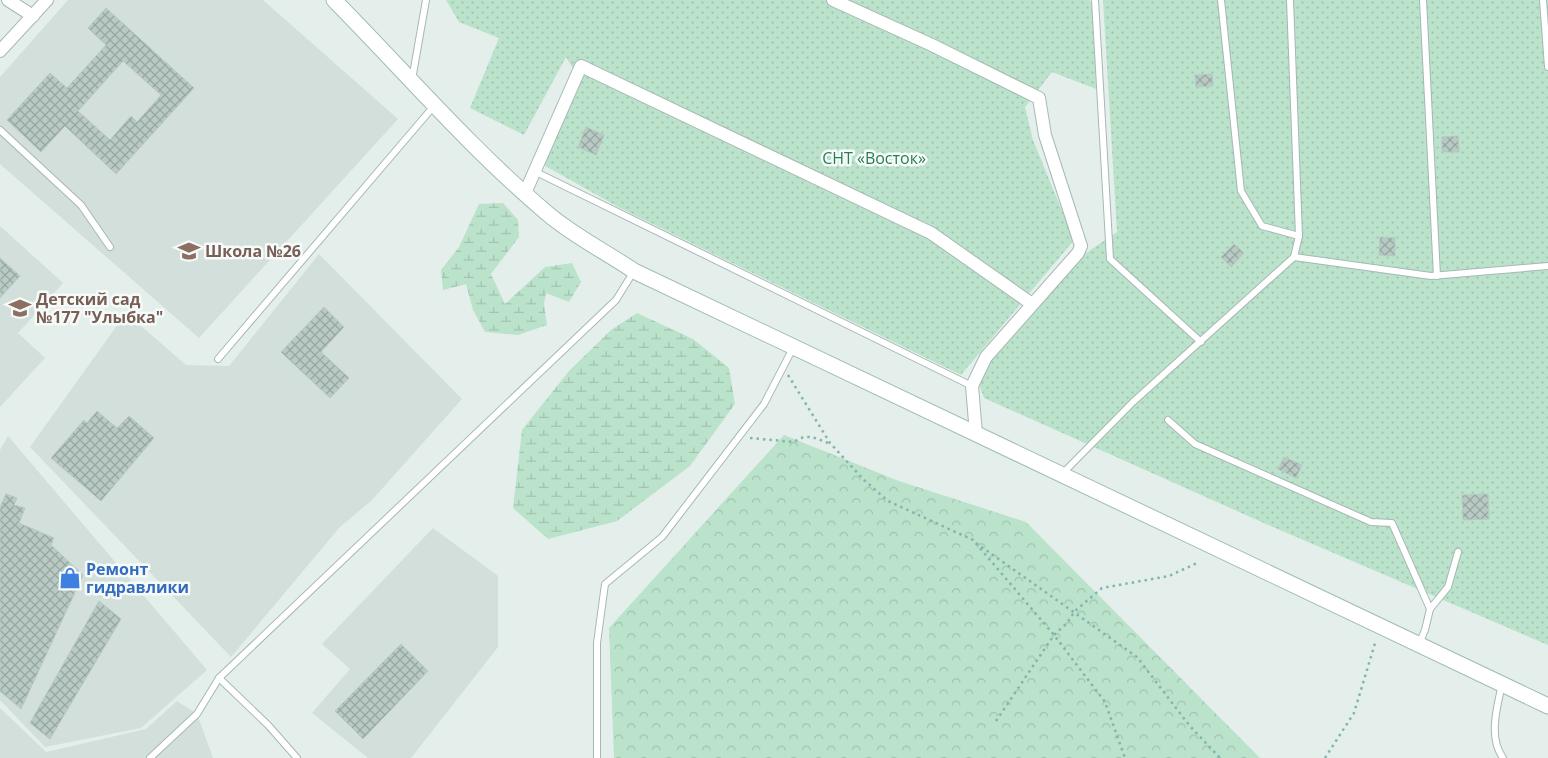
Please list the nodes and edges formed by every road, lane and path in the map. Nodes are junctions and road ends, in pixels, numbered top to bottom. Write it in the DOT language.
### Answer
graph roads {
  1 [pos="8,0"];
  2 [pos="47,0"];
  3 [pos="334,0"];
  4 [pos="426,0"];
  5 [pos="833,0"];
  6 [pos="1095,0"];
  7 [pos="1221,0"];
  8 [pos="1290,0"];
  9 [pos="1423,0"];
  10 [pos="1543,0"];
  11 [pos="33,16"];
  12 [pos="0,51"];
  13 [pos="1548,67"];
  14 [pos="412,80"];
  15 [pos="434,106"];
  16 [pos="0,130"];
  17 [pos="534,171"];
  18 [pos="525,193"];
  19 [pos="1299,236"];
  20 [pos="110,247"];
  21 [pos="1294,257"];
  22 [pos="1548,266"];
  23 [pos="634,271"];
  24 [pos="1437,276"];
  25 [pos="1032,304"];
  26 [pos="1201,342"];
  27 [pos="793,348"];
  28 [pos="218,360"];
  29 [pos="784,367"];
  30 [pos="972,386"];
  31 [pos="1168,420"];
  32 [pos="742,434"];
  33 [pos="976,434"];
  34 [pos="830,444"];
  35 [pos="1061,475"];
  36 [pos="973,540"];
  37 [pos="1458,552"];
  38 [pos="1197,563"];
  39 [pos="1430,609"];
  40 [pos="1075,611"];
  41 [pos="1380,626"];
  42 [pos="1054,635"];
  43 [pos="1419,645"];
  44 [pos="219,678"];
  45 [pos="1502,684"];
  46 [pos="1548,706"];
  47 [pos="996,721"];
  48 [pos="150,758"];
  49 [pos="297,758"];
  50 [pos="597,758"];
  51 [pos="1125,758"];
  52 [pos="1220,758"];
  53 [pos="1325,758"];
  54 [pos="1503,758"];
  1 -- 11 [label="street"];
  2 -- 11 [label="street"];
  3 -- 14 [label="main road"];
  4 -- 14 [label="lane"];
  5 -- 25 [label="street"];
  6 -- 26 [label="lane"];
  7 -- 19 [label="lane"];
  8 -- 19 [label="lane"];
  9 -- 24 [label="lane"];
  10 -- 13 [label="lane"];
  11 -- 12 [label="street"];
  14 -- 15 [label="main road"];
  15 -- 18 [label="main road"];
  15 -- 28 [label="lane"];
  16 -- 20 [label="lane"];
  17 -- 18 [label="street"];
  17 -- 25 [label="street"];
  17 -- 30 [label="lane"];
  18 -- 23 [label="main road"];
  19 -- 21 [label="lane"];
  21 -- 24 [label="lane"];
  21 -- 26 [label="lane"];
  22 -- 24 [label="lane"];
  23 -- 27 [label="main road"];
  23 -- 44 [label="lane"];
  25 -- 30 [label="street"];
  26 -- 35 [label="lane"];
  27 -- 29 [label="lane"];
  27 -- 33 [label="main road"];
  29 -- 32 [label="lane"];
  29 -- 34 [label="path"];
  30 -- 33 [label="street"];
  31 -- 39 [label="lane"];
  32 -- 34 [label="path"];
  32 -- 50 [label="lane"];
  33 -- 35 [label="main road"];
  34 -- 36 [label="path"];
  35 -- 41 [label="main road"];
  36 -- 40 [label="path"];
  36 -- 42 [label="path"];
  37 -- 39 [label="lane"];
  38 -- 40 [label="path"];
  39 -- 43 [label="lane"];
  40 -- 42 [label="path"];
  40 -- 52 [label="path"];
  41 -- 43 [label="main road"];
  41 -- 53 [label="path"];
  42 -- 47 [label="path"];
  42 -- 51 [label="path"];
  43 -- 45 [label="main road"];
  44 -- 48 [label="lane"];
  44 -- 49 [label="lane"];
  45 -- 46 [label="main road"];
  45 -- 54 [label="lane"];
}
